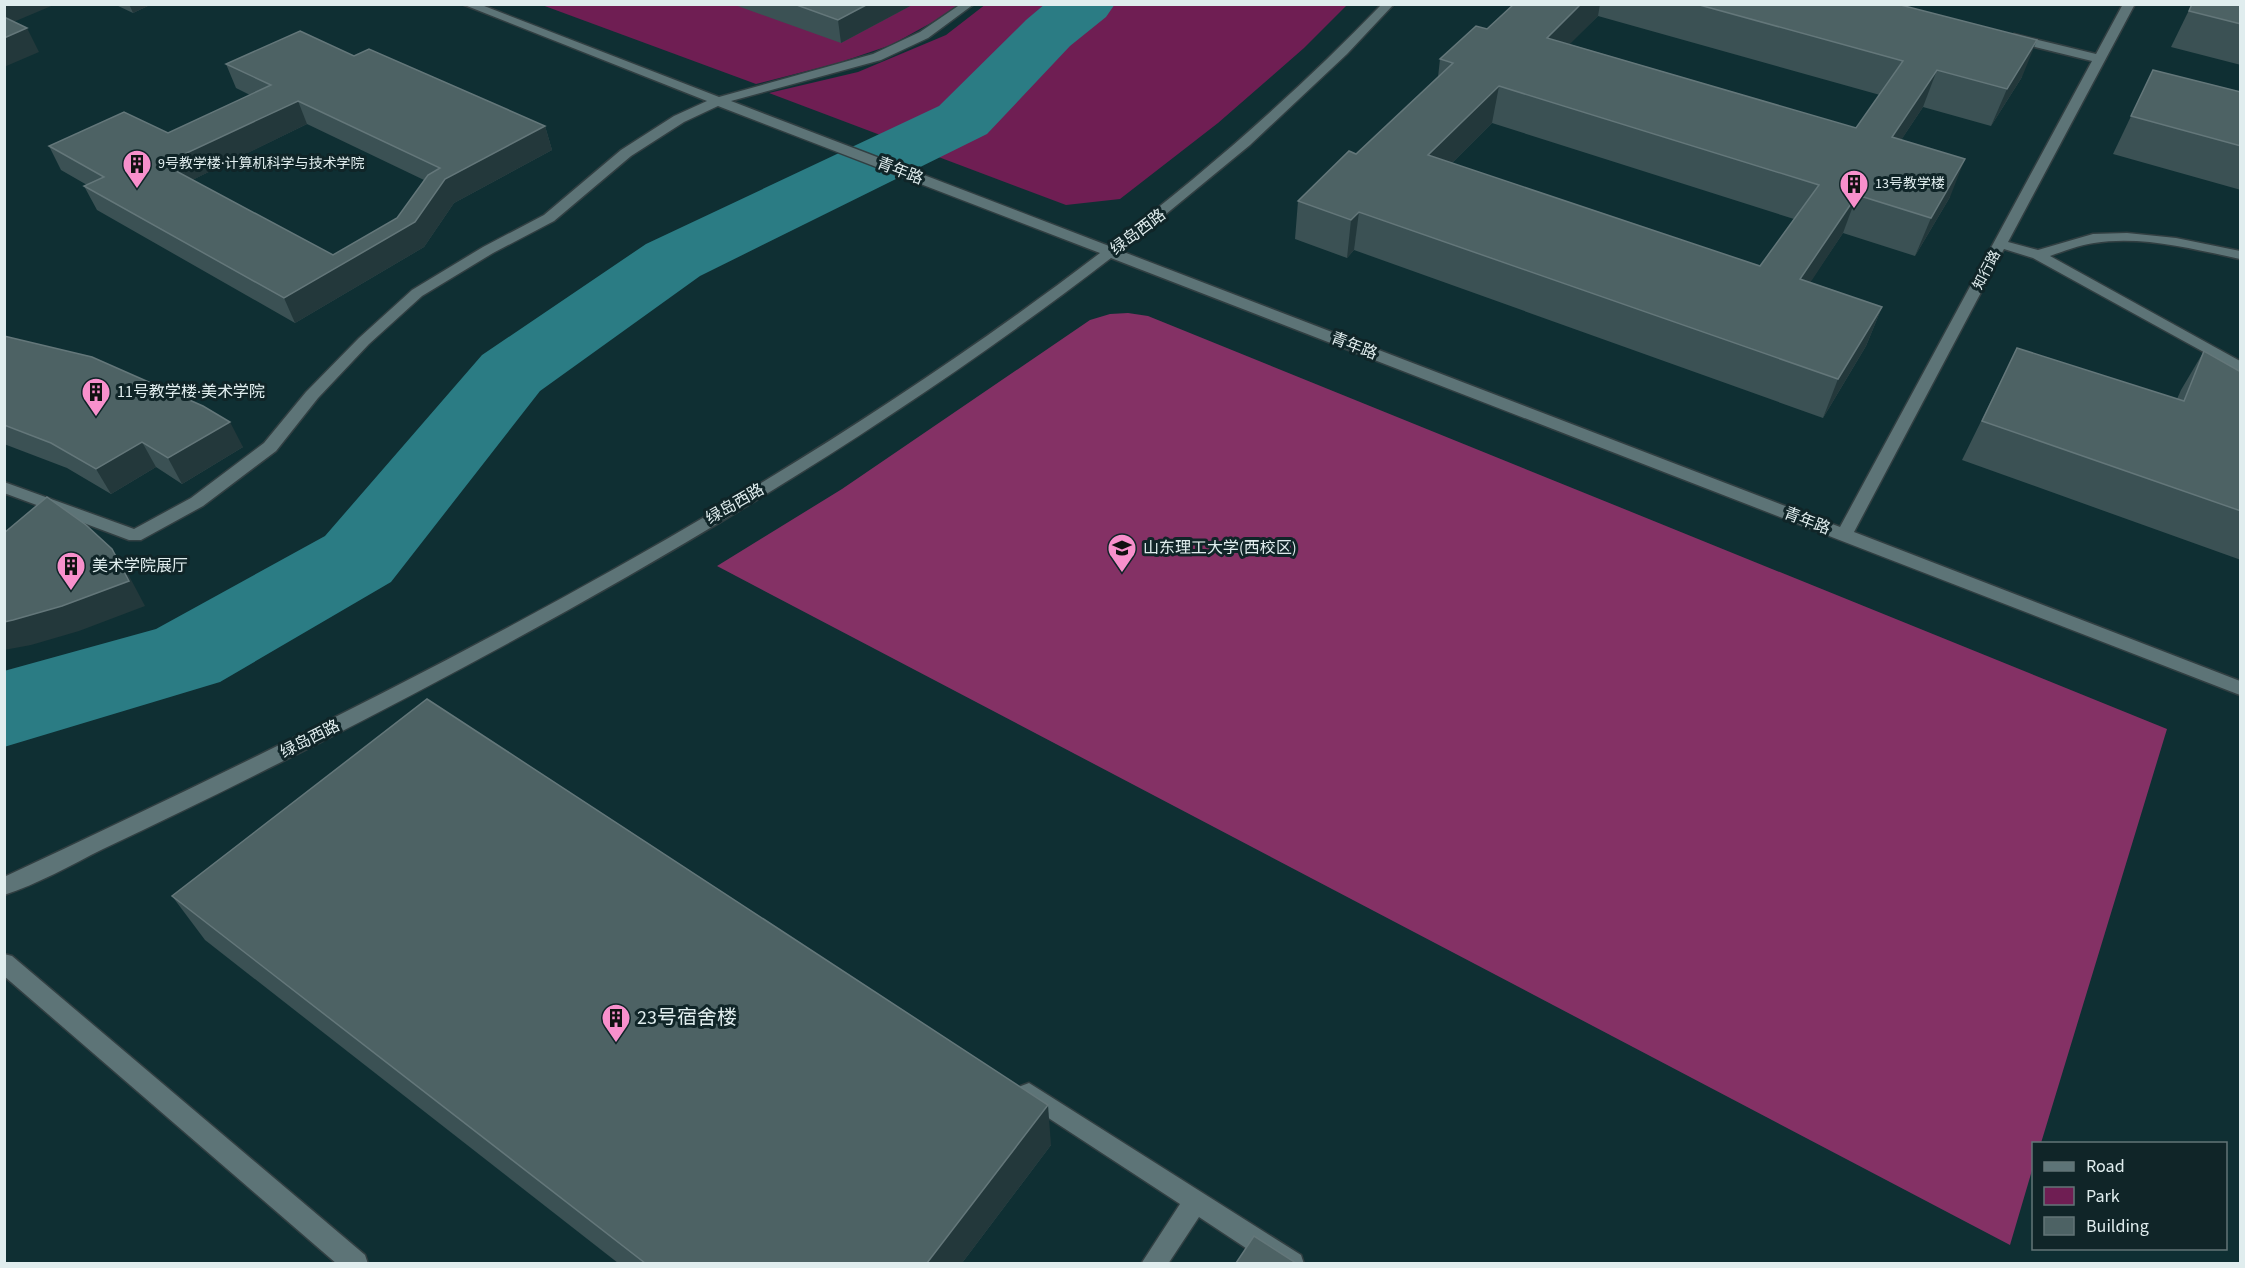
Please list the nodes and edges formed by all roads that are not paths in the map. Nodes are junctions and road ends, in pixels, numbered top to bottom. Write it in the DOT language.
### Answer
graph roads {
  1 [pos="467,4"];
  2 [pos="969,4"];
  3 [pos="1389,4"];
  4 [pos="2128,4"];
  5 [pos="1998,33"];
  6 [pos="2100,59"];
  7 [pos="718,101"];
  8 [pos="2001,244"];
  9 [pos="1110,252"];
  10 [pos="2038,255"];
  11 [pos="2241,255"];
  12 [pos="2241,368"];
  13 [pos="4,487"];
  14 [pos="55,506"];
  15 [pos="30,528"];
  16 [pos="1844,535"];
  17 [pos="2241,688"];
  18 [pos="4,887"];
  19 [pos="4,963"];
  20 [pos="1015,1084"];
  21 [pos="1196,1201"];
  22 [pos="356,1263"];
  23 [pos="1154,1263"];
  24 [pos="1292,1263"];
  1 -- 7 [label="street, 青年路"];
  2 -- 7 [label="street"];
  3 -- 9 [label="street, 绿岛西路"];
  4 -- 6 [label="street, 知行路"];
  5 -- 6 [label="street"];
  6 -- 8 [label="street, 知行路"];
  7 -- 9 [label="street, 青年路"];
  7 -- 14 [label="street"];
  8 -- 10 [label="street"];
  8 -- 16 [label="street, 知行路"];
  9 -- 16 [label="street, 青年路"];
  9 -- 18 [label="street, 绿岛西路"];
  10 -- 11 [label="street"];
  10 -- 12 [label="street"];
  13 -- 14 [label="street"];
  14 -- 15 [label="street"];
  16 -- 17 [label="street, 青年路"];
  19 -- 22 [label="street"];
  20 -- 21 [label="street"];
  21 -- 23 [label="street"];
  21 -- 24 [label="street"];
}
